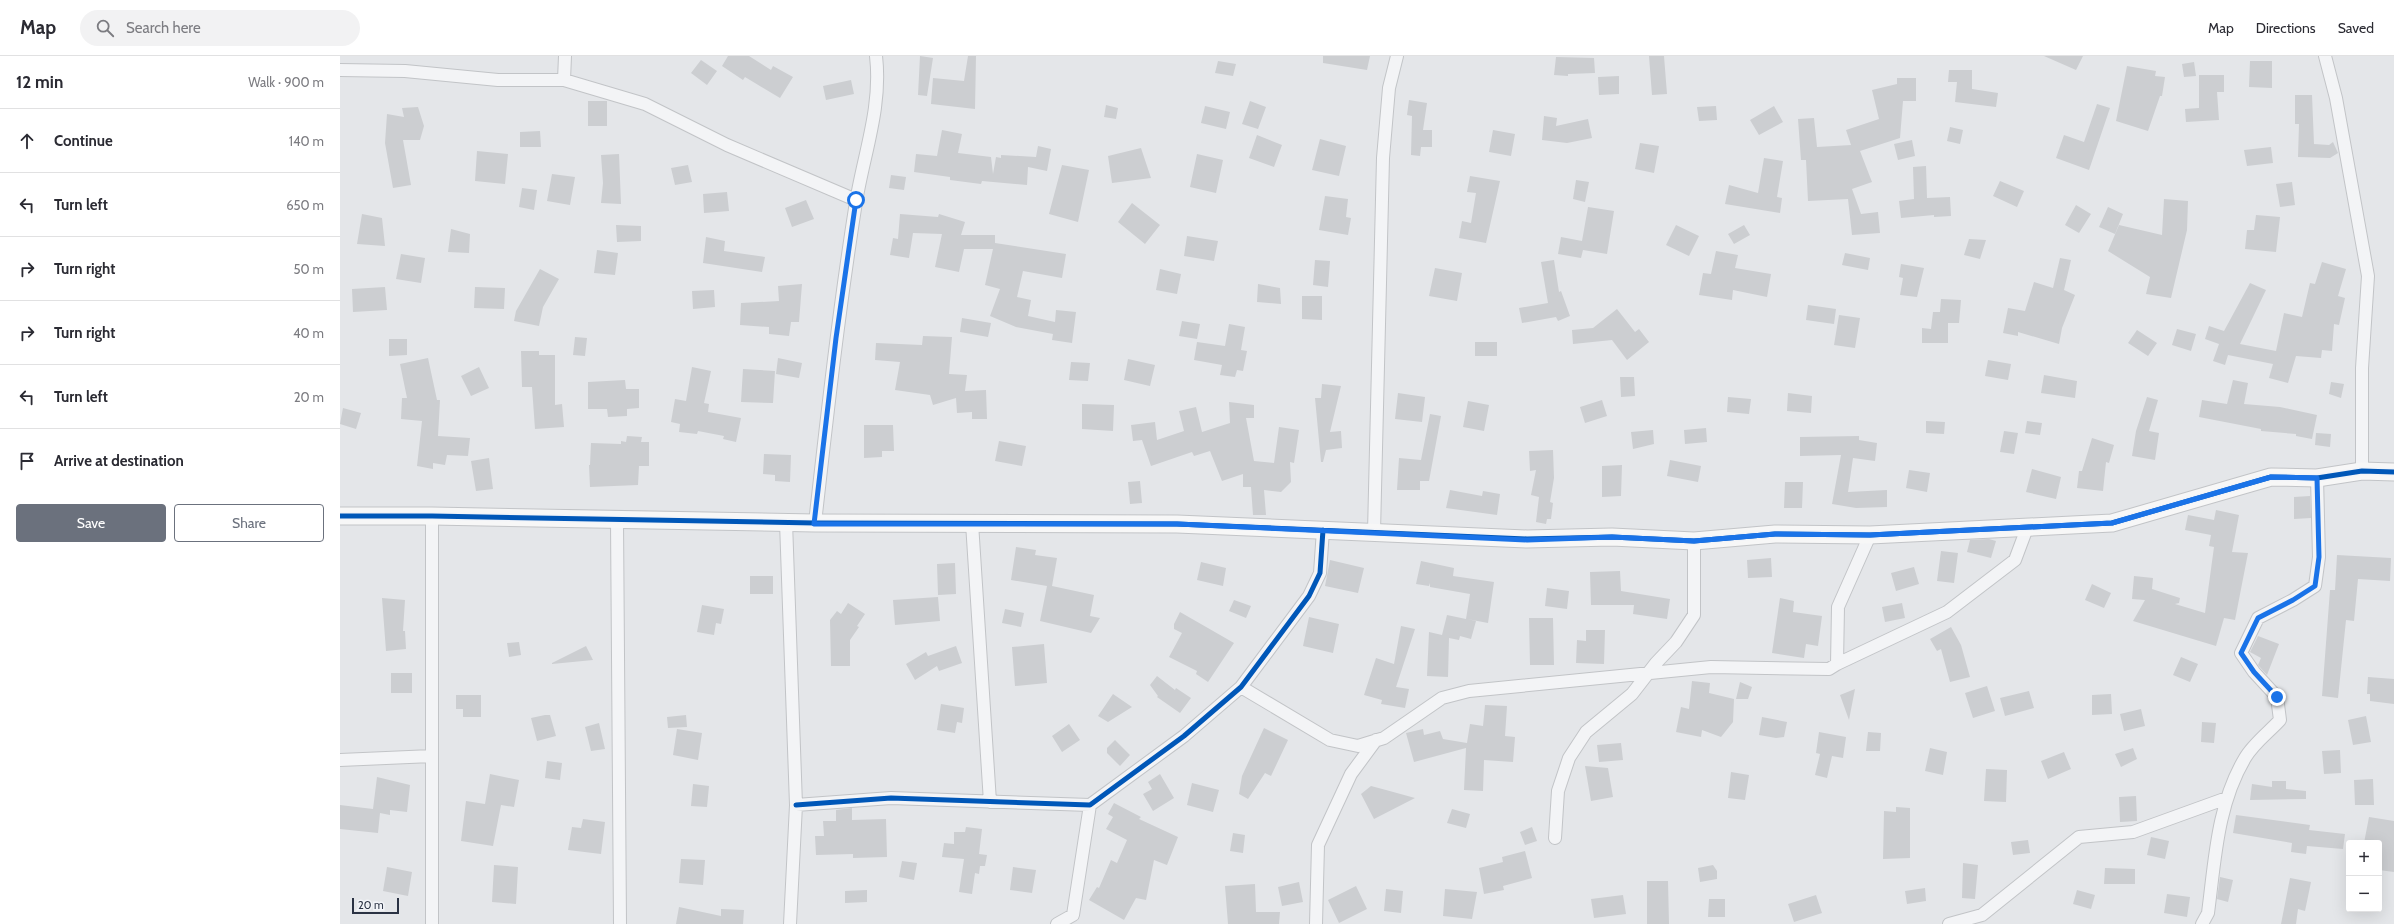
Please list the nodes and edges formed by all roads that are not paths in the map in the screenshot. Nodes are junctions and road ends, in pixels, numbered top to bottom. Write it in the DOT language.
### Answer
graph roads {
  1 [pos="564,56"];
  2 [pos="876,56"];
  3 [pos="1397,56"];
  4 [pos="2325,56"];
  5 [pos="340,70"];
  6 [pos="564,80"];
  7 [pos="856,200"];
  8 [pos="2362,471"];
  9 [pos="2394,472"];
  10 [pos="2317,478"];
  11 [pos="340,516"];
  12 [pos="432,516"];
  13 [pos="617,521"];
  14 [pos="786,522"];
  15 [pos="972,523"];
  16 [pos="814,524"];
  17 [pos="2027,528"];
  18 [pos="1323,530"];
  19 [pos="1374,532"];
  20 [pos="1870,535"];
  21 [pos="1694,541"];
  22 [pos="1837,664"];
  23 [pos="1648,673"];
  24 [pos="1241,687"];
  25 [pos="1376,740"];
  26 [pos="432,756"];
  27 [pos="340,760"];
  28 [pos="2227,798"];
  29 [pos="990,802"];
  30 [pos="796,805"];
  31 [pos="1090,805"];
  32 [pos="1555,838"];
  33 [pos="432,924"];
  34 [pos="620,924"];
  35 [pos="790,924"];
  36 [pos="1057,924"];
  37 [pos="1316,924"];
  38 [pos="1949,924"];
  39 [pos="2202,924"];
  1 -- 6 [label="street"];
  2 -- 7 [label="street"];
  3 -- 19 [label="street"];
  4 -- 8 [label="street"];
  5 -- 6 [label="street"];
  6 -- 7 [label="street"];
  7 -- 16 [label="street"];
  8 -- 9 [label="street"];
  8 -- 10 [label="street"];
  10 -- 17 [label="street"];
  10 -- 28 [label="street"];
  11 -- 12 [label="street"];
  12 -- 13 [label="street"];
  12 -- 26 [label="street"];
  13 -- 14 [label="street"];
  13 -- 34 [label="street"];
  14 -- 16 [label="street"];
  14 -- 30 [label="street"];
  15 -- 16 [label="street"];
  15 -- 18 [label="street"];
  15 -- 29 [label="street"];
  17 -- 20 [label="street"];
  17 -- 22 [label="street"];
  18 -- 19 [label="street"];
  18 -- 24 [label="street"];
  19 -- 21 [label="street"];
  20 -- 21 [label="street"];
  20 -- 22 [label="street"];
  21 -- 23 [label="street"];
  22 -- 23 [label="street"];
  23 -- 25 [label="street"];
  23 -- 32 [label="street"];
  24 -- 25 [label="street"];
  24 -- 31 [label="street"];
  25 -- 37 [label="street"];
  26 -- 27 [label="street"];
  26 -- 33 [label="street"];
  28 -- 38 [label="street"];
  28 -- 39 [label="street"];
  29 -- 30 [label="street"];
  29 -- 31 [label="street"];
  30 -- 35 [label="street"];
  31 -- 36 [label="street"];
}
